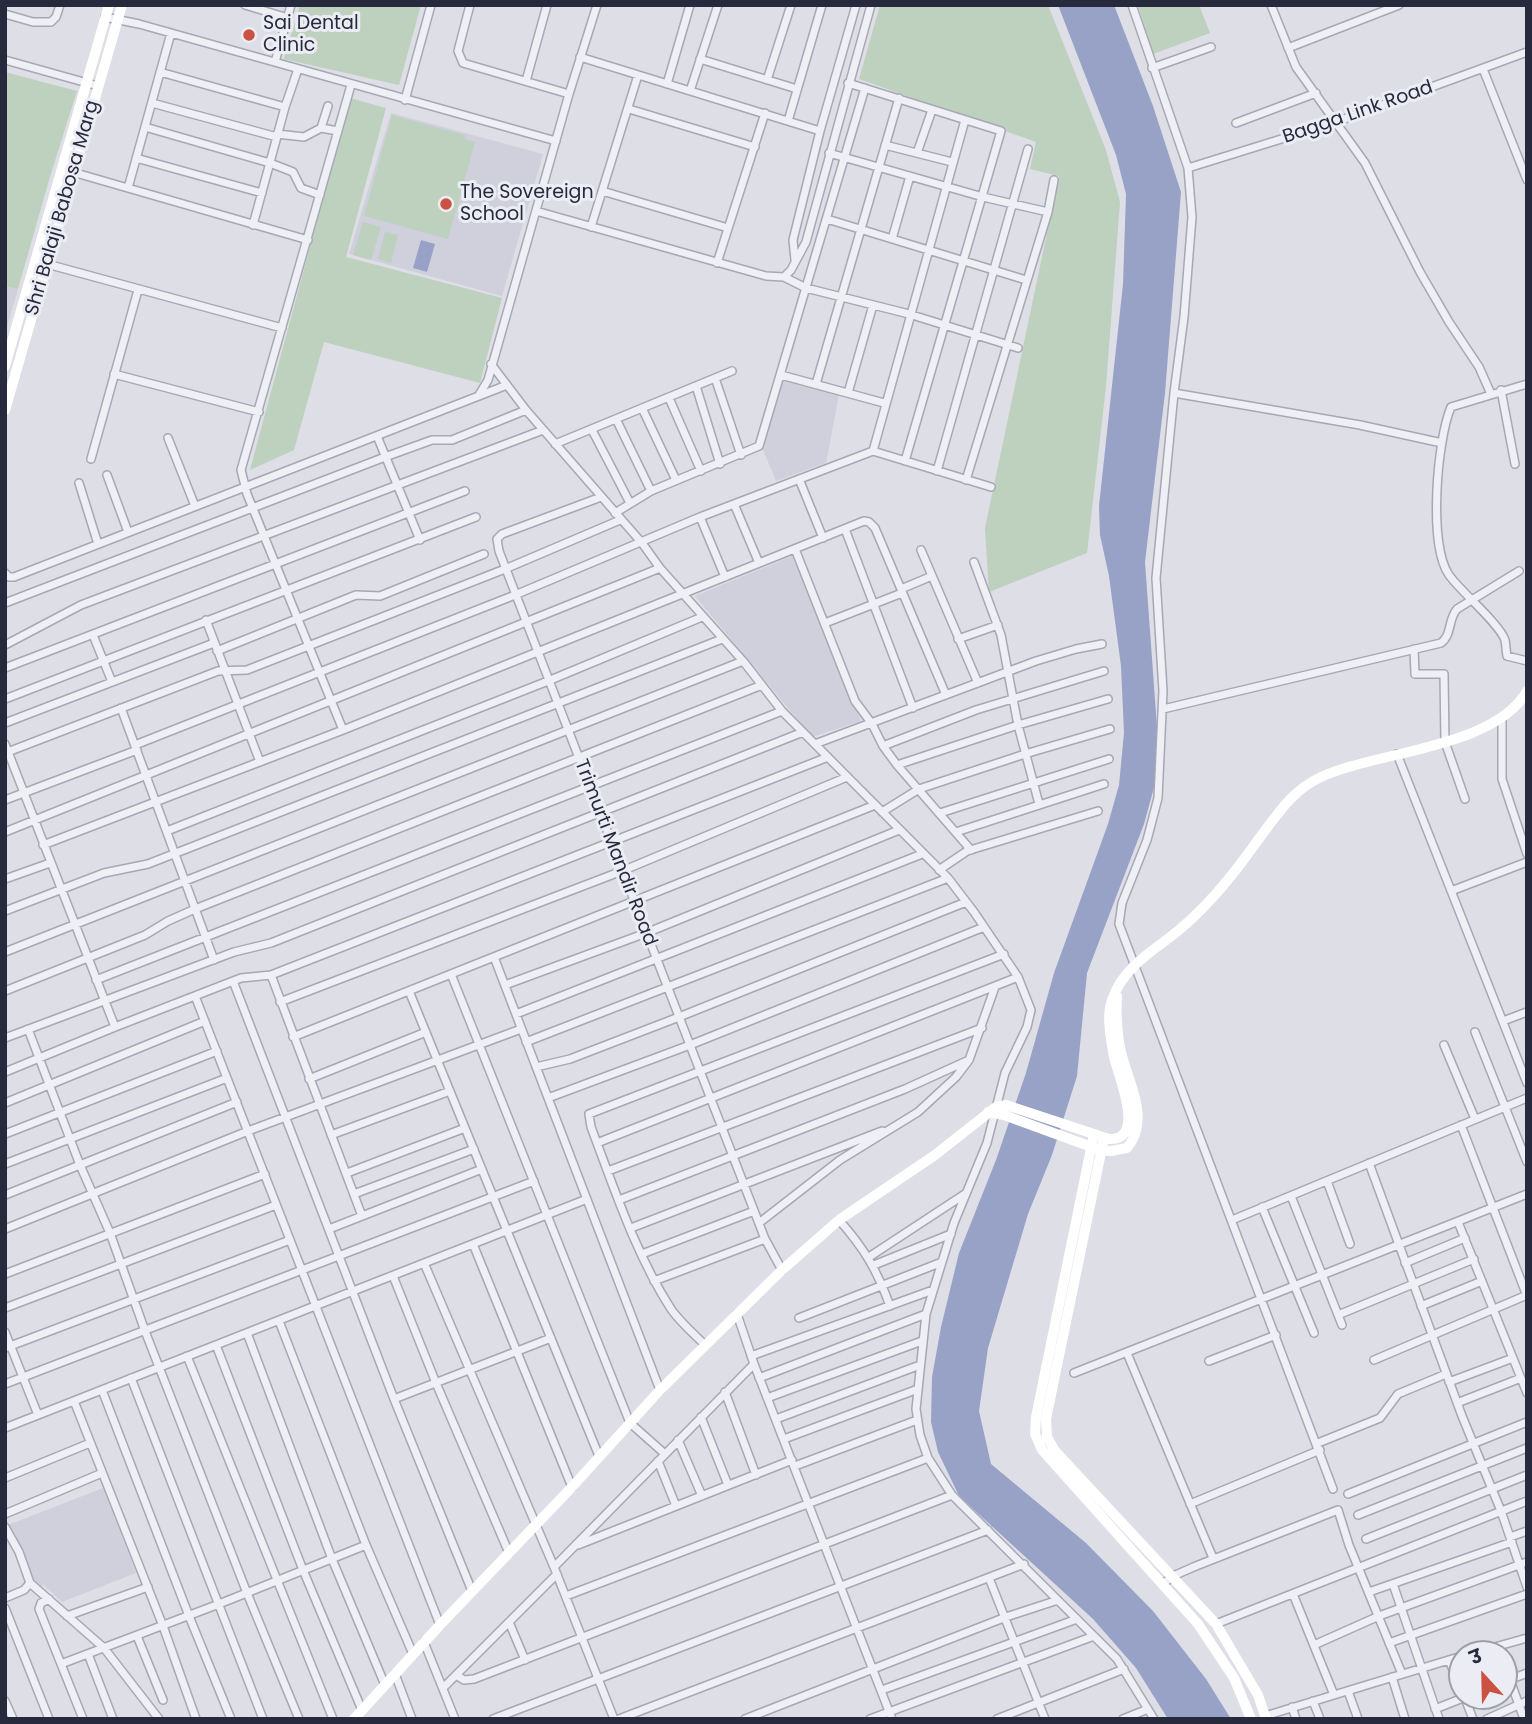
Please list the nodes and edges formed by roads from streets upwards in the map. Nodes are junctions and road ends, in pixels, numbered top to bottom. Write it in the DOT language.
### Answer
graph roads {
  1 [pos="60,5"];
  2 [pos="109,5"];
  3 [pos="122,5"];
  4 [pos="245,5"];
  5 [pos="291,5"];
  6 [pos="431,5"];
  7 [pos="470,5"];
  8 [pos="547,5"];
  9 [pos="597,5"];
  10 [pos="690,5"];
  11 [pos="718,5"];
  12 [pos="791,5"];
  13 [pos="822,5"];
  14 [pos="856,5"];
  15 [pos="871,5"];
  16 [pos="1132,5"];
  17 [pos="1271,5"];
  18 [pos="1399,5"];
  19 [pos="5,13"];
  20 [pos="105,18"];
  21 [pos="288,18"];
  22 [pos="118,20"];
  23 [pos="171,33"];
  24 [pos="1211,47"];
  25 [pos="1289,48"];
  26 [pos="1527,52"];
  27 [pos="580,57"];
  28 [pos="700,59"];
  29 [pos="5,60"];
  30 [pos="275,62"];
  31 [pos="1153,68"];
  32 [pos="298,69"];
  33 [pos="1483,69"];
  34 [pos="160,72"];
  35 [pos="638,75"];
  36 [pos="767,80"];
  37 [pos="526,82"];
  38 [pos="848,83"];
  39 [pos="93,84"];
  40 [pos="667,84"];
  41 [pos="351,85"];
  42 [pos="865,88"];
  43 [pos="797,89"];
  44 [pos="690,90"];
  45 [pos="1316,93"];
  46 [pos="569,94"];
  47 [pos="899,98"];
  48 [pos="405,100"];
  49 [pos="152,103"];
  50 [pos="327,106"];
  51 [pos="285,107"];
  52 [pos="629,109"];
  53 [pos="932,110"];
  54 [pos="765,113"];
  55 [pos="965,120"];
  56 [pos="788,121"];
  57 [pos="1336,122"];
  58 [pos="1236,123"];
  59 [pos="145,127"];
  60 [pos="321,128"];
  61 [pos="338,131"];
  62 [pos="820,131"];
  63 [pos="277,136"];
  64 [pos="556,141"];
  65 [pos="885,145"];
  66 [pos="755,147"];
  67 [pos="1028,149"];
  68 [pos="829,153"];
  69 [pos="917,153"];
  70 [pos="136,158"];
  71 [pos="846,158"];
  72 [pos="952,162"];
  73 [pos="270,163"];
  74 [pos="879,167"];
  75 [pos="1188,168"];
  76 [pos="68,171"];
  77 [pos="911,176"];
  78 [pos="1054,180"];
  79 [pos="1527,180"];
  80 [pos="945,186"];
  81 [pos="128,188"];
  82 [pos="602,191"];
  83 [pos="262,192"];
  84 [pos="320,195"];
  85 [pos="983,197"];
  86 [pos="1012,204"];
  87 [pos="536,211"];
  88 [pos="1048,212"];
  89 [pos="827,219"];
  90 [pos="253,225"];
  91 [pos="591,227"];
  92 [pos="728,228"];
  93 [pos="861,229"];
  94 [pos="892,239"];
  95 [pos="307,240"];
  96 [pos="927,250"];
  97 [pos="795,261"];
  98 [pos="963,261"];
  99 [pos="717,262"];
  100 [pos="47,264"];
  101 [pos="993,270"];
  102 [pos="784,277"];
  103 [pos="1026,280"];
  104 [pos="806,288"];
  105 [pos="138,290"];
  106 [pos="840,297"];
  107 [pos="873,305"];
  108 [pos="909,314"];
  109 [pos="945,325"];
  110 [pos="282,328"];
  111 [pos="976,334"];
  112 [pos="1007,344"];
  113 [pos="8,348"];
  114 [pos="1018,348"];
  115 [pos="22,351"];
  116 [pos="491,364"];
  117 [pos="5,366"];
  118 [pos="732,371"];
  119 [pos="114,374"];
  120 [pos="781,375"];
  121 [pos="715,378"];
  122 [pos="816,384"];
  123 [pos="1527,384"];
  124 [pos="507,385"];
  125 [pos="696,386"];
  126 [pos="1501,390"];
  127 [pos="848,393"];
  128 [pos="1174,393"];
  129 [pos="1491,394"];
  130 [pos="479,395"];
  131 [pos="669,398"];
  132 [pos="884,403"];
  133 [pos="642,408"];
  134 [pos="5,410"];
  135 [pos="526,410"];
  136 [pos="259,412"];
  137 [pos="617,419"];
  138 [pos="543,430"];
  139 [pos="592,430"];
  140 [pos="377,436"];
  141 [pos="168,438"];
  142 [pos="1442,443"];
  143 [pos="555,444"];
  144 [pos="873,451"];
  145 [pos="741,455"];
  146 [pos="385,457"];
  147 [pos="90,459"];
  148 [pos="905,461"];
  149 [pos="720,464"];
  150 [pos="1516,464"];
  151 [pos="701,471"];
  152 [pos="937,471"];
  153 [pos="107,475"];
  154 [pos="799,479"];
  155 [pos="676,480"];
  156 [pos="967,480"];
  157 [pos="79,483"];
  158 [pos="397,485"];
  159 [pos="244,487"];
  160 [pos="991,487"];
  161 [pos="465,491"];
  162 [pos="651,491"];
  163 [pos="601,497"];
  164 [pos="629,503"];
  165 [pos="734,504"];
  166 [pos="195,506"];
  167 [pos="252,507"];
  168 [pos="408,512"];
  169 [pos="618,516"];
  170 [pos="476,517"];
  171 [pos="700,517"];
  172 [pos="845,529"];
  173 [pos="128,532"];
  174 [pos="263,535"];
  175 [pos="823,538"];
  176 [pos="420,540"];
  177 [pos="642,543"];
  178 [pos="98,544"];
  179 [pos="795,549"];
  180 [pos="921,550"];
  181 [pos="484,554"];
  182 [pos="275,562"];
  183 [pos="974,562"];
  184 [pos="759,563"];
  185 [pos="505,569"];
  186 [pos="660,569"];
  187 [pos="1519,572"];
  188 [pos="5,573"];
  189 [pos="932,576"];
  190 [pos="725,577"];
  191 [pos="286,589"];
  192 [pos="902,591"];
  193 [pos="681,593"];
  194 [pos="515,595"];
  195 [pos="1472,600"];
  196 [pos="5,603"];
  197 [pos="873,604"];
  198 [pos="702,617"];
  199 [pos="297,618"];
  200 [pos="206,620"];
  201 [pos="526,623"];
  202 [pos="825,623"];
  203 [pos="998,625"];
  204 [pos="93,635"];
  205 [pos="722,639"];
  206 [pos="958,639"];
  207 [pos="1102,644"];
  208 [pos="5,645"];
  209 [pos="308,646"];
  210 [pos="215,647"];
  211 [pos="1414,649"];
  212 [pos="537,653"];
  213 [pos="103,660"];
  214 [pos="743,661"];
  215 [pos="1527,661"];
  216 [pos="5,668"];
  217 [pos="225,670"];
  218 [pos="1007,671"];
  219 [pos="1104,671"];
  220 [pos="319,673"];
  221 [pos="548,681"];
  222 [pos="111,682"];
  223 [pos="978,683"];
  224 [pos="762,685"];
  225 [pos="1527,691"];
  226 [pos="946,695"];
  227 [pos="1013,698"];
  228 [pos="5,699"];
  229 [pos="1108,699"];
  230 [pos="331,702"];
  231 [pos="239,704"];
  232 [pos="557,704"];
  233 [pos="121,708"];
  234 [pos="913,708"];
  235 [pos="1163,709"];
  236 [pos="782,711"];
  237 [pos="1502,719"];
  238 [pos="5,723"];
  239 [pos="872,724"];
  240 [pos="1018,725"];
  241 [pos="1110,729"];
  242 [pos="343,730"];
  243 [pos="567,730"];
  244 [pos="803,732"];
  245 [pos="251,734"];
  246 [pos="1445,743"];
  247 [pos="815,744"];
  248 [pos="883,746"];
  249 [pos="136,747"];
  250 [pos="6,750"];
  251 [pos="1025,754"];
  252 [pos="1397,754"];
  253 [pos="578,757"];
  254 [pos="828,757"];
  255 [pos="1109,759"];
  256 [pos="260,762"];
  257 [pos="897,765"];
  258 [pos="147,775"];
  259 [pos="847,777"];
  260 [pos="1033,783"];
  261 [pos="1104,784"];
  262 [pos="589,786"];
  263 [pos="919,789"];
  264 [pos="24,793"];
  265 [pos="1465,799"];
  266 [pos="5,800"];
  267 [pos="156,800"];
  268 [pos="1039,804"];
  269 [pos="875,805"];
  270 [pos="1098,811"];
  271 [pos="882,812"];
  272 [pos="940,813"];
  273 [pos="600,814"];
  274 [pos="34,821"];
  275 [pos="899,830"];
  276 [pos="167,831"];
  277 [pos="5,832"];
  278 [pos="956,832"];
  279 [pos="611,843"];
  280 [pos="43,845"];
  281 [pos="971,850"];
  282 [pos="175,853"];
  283 [pos="922,854"];
  284 [pos="1527,854"];
  285 [pos="1527,862"];
  286 [pos="50,863"];
  287 [pos="939,870"];
  288 [pos="622,871"];
  289 [pos="948,878"];
  290 [pos="5,879"];
  291 [pos="184,882"];
  292 [pos="61,889"];
  293 [pos="1451,891"];
  294 [pos="634,901"];
  295 [pos="966,902"];
  296 [pos="195,909"];
  297 [pos="5,911"];
  298 [pos="75,927"];
  299 [pos="984,927"];
  300 [pos="646,933"];
  301 [pos="205,937"];
  302 [pos="5,952"];
  303 [pos="1004,954"];
  304 [pos="494,957"];
  305 [pos="88,958"];
  306 [pos="215,960"];
  307 [pos="657,960"];
  308 [pos="1134,965"];
  309 [pos="451,974"];
  310 [pos="271,975"];
  311 [pos="1018,977"];
  312 [pos="96,979"];
  313 [pos="233,981"];
  314 [pos="505,985"];
  315 [pos="667,987"];
  316 [pos="995,987"];
  317 [pos="1117,989"];
  318 [pos="5,991"];
  319 [pos="409,991"];
  320 [pos="195,996"];
  321 [pos="104,1000"];
  322 [pos="280,1002"];
  323 [pos="1527,1012"];
  324 [pos="516,1014"];
  325 [pos="679,1017"];
  326 [pos="205,1021"];
  327 [pos="1503,1021"];
  328 [pos="115,1027"];
  329 [pos="982,1028"];
  330 [pos="28,1029"];
  331 [pos="521,1029"];
  332 [pos="426,1032"];
  333 [pos="1475,1032"];
  334 [pos="293,1037"];
  335 [pos="5,1038"];
  336 [pos="526,1042"];
  337 [pos="479,1045"];
  338 [pos="690,1045"];
  339 [pos="1444,1045"];
  340 [pos="216,1051"];
  341 [pos="39,1058"];
  342 [pos="437,1060"];
  343 [pos="969,1060"];
  344 [pos="536,1068"];
  345 [pos="699,1070"];
  346 [pos="5,1072"];
  347 [pos="227,1078"];
  348 [pos="309,1079"];
  349 [pos="1527,1083"];
  350 [pos="50,1085"];
  351 [pos="450,1091"];
  352 [pos="548,1098"];
  353 [pos="710,1098"];
  354 [pos="1527,1098"];
  355 [pos="237,1102"];
  356 [pos="5,1103"];
  357 [pos="319,1105"];
  358 [pos="1505,1107"];
  359 [pos="998,1110"];
  360 [pos="61,1112"];
  361 [pos="286,1118"];
  362 [pos="1475,1119"];
  363 [pos="901,1124"];
  364 [pos="1461,1125"];
  365 [pos="465,1128"];
  366 [pos="722,1128"];
  367 [pos="248,1132"];
  368 [pos="5,1134"];
  369 [pos="331,1135"];
  370 [pos="1099,1136"];
  371 [pos="71,1140"];
  372 [pos="597,1143"];
  373 [pos="1096,1148"];
  374 [pos="474,1149"];
  375 [pos="732,1154"];
  376 [pos="1527,1162"];
  377 [pos="1369,1163"];
  378 [pos="5,1164"];
  379 [pos="80,1165"];
  380 [pos="482,1169"];
  381 [pos="608,1171"];
  382 [pos="347,1173"];
  383 [pos="265,1174"];
  384 [pos="534,1181"];
  385 [pos="1326,1181"];
  386 [pos="744,1183"];
  387 [pos="93,1194"];
  388 [pos="354,1194"];
  389 [pos="965,1194"];
  390 [pos="1527,1194"];
  391 [pos="5,1195"];
  392 [pos="1290,1196"];
  393 [pos="493,1197"];
  394 [pos="587,1199"];
  395 [pos="619,1200"];
  396 [pos="276,1205"];
  397 [pos="1262,1207"];
  398 [pos="1492,1209"];
  399 [pos="754,1211"];
  400 [pos="547,1215"];
  401 [pos="362,1216"];
  402 [pos="839,1220"];
  403 [pos="1232,1220"];
  404 [pos="759,1223"];
  405 [pos="1458,1223"];
  406 [pos="631,1228"];
  407 [pos="5,1229"];
  408 [pos="329,1229"];
  409 [pos="507,1231"];
  410 [pos="110,1233"];
  411 [pos="951,1234"];
  412 [pos="1465,1238"];
  413 [pos="765,1239"];
  414 [pos="290,1240"];
  415 [pos="473,1244"];
  416 [pos="1350,1244"];
  417 [pos="1399,1246"];
  418 [pos="642,1254"];
  419 [pos="339,1256"];
  420 [pos="869,1257"];
  421 [pos="1474,1259"];
  422 [pos="942,1262"];
  423 [pos="1405,1263"];
  424 [pos="424,1264"];
  425 [pos="121,1265"];
  426 [pos="874,1265"];
  427 [pos="302,1270"];
  428 [pos="782,1270"];
  429 [pos="5,1274"];
  430 [pos="1523,1274"];
  431 [pos="1322,1275"];
  432 [pos="393,1276"];
  433 [pos="654,1281"];
  434 [pos="1482,1282"];
  435 [pos="1413,1284"];
  436 [pos="882,1285"];
  437 [pos="1295,1287"];
  438 [pos="933,1290"];
  439 [pos="353,1291"];
  440 [pos="1527,1296"];
  441 [pos="134,1300"];
  442 [pos="1263,1300"];
  443 [pos="316,1306"];
  444 [pos="890,1306"];
  445 [pos="1421,1306"];
  446 [pos="5,1308"];
  447 [pos="1493,1309"];
  448 [pos="737,1314"];
  449 [pos="926,1314"];
  450 [pos="1338,1315"];
  451 [pos="799,1318"];
  452 [pos="279,1321"];
  453 [pos="1342,1325"];
  454 [pos="145,1331"];
  455 [pos="5,1332"];
  456 [pos="247,1333"];
  457 [pos="1314,1333"];
  458 [pos="1276,1335"];
  459 [pos="1432,1336"];
  460 [pos="551,1338"];
  461 [pos="922,1341"];
  462 [pos="216,1345"];
  463 [pos="705,1345"];
  464 [pos="8,1347"];
  465 [pos="515,1353"];
  466 [pos="1126,1353"];
  467 [pos="187,1356"];
  468 [pos="1513,1358"];
  469 [pos="752,1360"];
  470 [pos="1374,1360"];
  471 [pos="1209,1361"];
  472 [pos="920,1364"];
  473 [pos="159,1367"];
  474 [pos="470,1370"];
  475 [pos="1074,1373"];
  476 [pos="23,1377"];
  477 [pos="131,1378"];
  478 [pos="760,1378"];
  479 [pos="1448,1378"];
  480 [pos="1521,1378"];
  481 [pos="436,1383"];
  482 [pos="5,1384"];
  483 [pos="918,1389"];
  484 [pos="102,1390"];
  485 [pos="660,1390"];
  486 [pos="725,1392"];
  487 [pos="1527,1393"];
  488 [pos="767,1398"];
  489 [pos="394,1399"];
  490 [pos="74,1401"];
  491 [pos="1457,1403"];
  492 [pos="38,1415"];
  493 [pos="701,1417"];
  494 [pos="776,1419"];
  495 [pos="917,1420"];
  496 [pos="1527,1422"];
  497 [pos="629,1423"];
  498 [pos="5,1428"];
  499 [pos="784,1439"];
  500 [pos="678,1440"];
  501 [pos="90,1443"];
  502 [pos="1473,1445"];
  503 [pos="1319,1447"];
  504 [pos="1527,1448"];
  505 [pos="664,1454"];
  506 [pos="599,1456"];
  507 [pos="928,1458"];
  508 [pos="658,1461"];
  509 [pos="793,1463"];
  510 [pos="1482,1467"];
  511 [pos="102,1473"];
  512 [pos="756,1475"];
  513 [pos="1527,1475"];
  514 [pos="5,1478"];
  515 [pos="728,1485"];
  516 [pos="572,1488"];
  517 [pos="1333,1489"];
  518 [pos="1492,1489"];
  519 [pos="1348,1494"];
  520 [pos="952,1495"];
  521 [pos="702,1496"];
  522 [pos="1527,1501"];
  523 [pos="808,1503"];
  524 [pos="1190,1504"];
  525 [pos="676,1506"];
  526 [pos="1502,1511"];
  527 [pos="5,1514"];
  528 [pos="1358,1515"];
  529 [pos="536,1525"];
  530 [pos="5,1527"];
  531 [pos="988,1530"];
  532 [pos="1527,1531"];
  533 [pos="1366,1539"];
  534 [pos="1511,1540"];
  535 [pos="366,1545"];
  536 [pos="825,1545"];
  537 [pos="574,1547"];
  538 [pos="509,1553"];
  539 [pos="1213,1558"];
  540 [pos="332,1559"];
  541 [pos="1523,1563"];
  542 [pos="1024,1564"];
  543 [pos="1359,1566"];
  544 [pos="303,1570"];
  545 [pos="556,1570"];
  546 [pos="1172,1576"];
  547 [pos="989,1578"];
  548 [pos="276,1581"];
  549 [pos="30,1583"];
  550 [pos="1163,1584"];
  551 [pos="1393,1584"];
  552 [pos="842,1586"];
  553 [pos="148,1587"];
  554 [pos="1527,1587"];
  555 [pos="472,1591"];
  556 [pos="1369,1592"];
  557 [pos="247,1593"];
  558 [pos="1293,1594"];
  559 [pos="1527,1594"];
  560 [pos="566,1596"];
  561 [pos="5,1598"];
  562 [pos="48,1599"];
  563 [pos="1058,1600"];
  564 [pos="219,1604"];
  565 [pos="5,1608"];
  566 [pos="1401,1609"];
  567 [pos="67,1616"];
  568 [pos="189,1616"];
  569 [pos="1379,1616"];
  570 [pos="1005,1617"];
  571 [pos="1077,1619"];
  572 [pos="509,1622"];
  573 [pos="1216,1624"];
  574 [pos="163,1626"];
  575 [pos="440,1626"];
  576 [pos="857,1628"];
  577 [pos="1409,1635"];
  578 [pos="137,1636"];
  579 [pos="1094,1636"];
  580 [pos="582,1638"];
  581 [pos="1014,1641"];
  582 [pos="424,1642"];
  583 [pos="1389,1643"];
  584 [pos="1314,1645"];
  585 [pos="104,1648"];
  586 [pos="88,1654"];
  587 [pos="414,1654"];
  588 [pos="524,1660"];
  589 [pos="1448,1660"];
  590 [pos="1022,1661"];
  591 [pos="61,1664"];
  592 [pos="1420,1668"];
  593 [pos="873,1669"];
  594 [pos="1124,1670"];
  595 [pos="395,1674"];
  596 [pos="1402,1674"];
  597 [pos="456,1675"];
  598 [pos="1392,1677"];
  599 [pos="599,1680"];
  600 [pos="385,1685"];
  601 [pos="443,1688"];
  602 [pos="881,1690"];
  603 [pos="1348,1691"];
  604 [pos="1335,1695"];
  605 [pos="163,1700"];
  606 [pos="5,1701"];
  607 [pos="1313,1701"];
  608 [pos="1039,1703"];
  609 [pos="1448,1703"];
  610 [pos="1523,1703"];
  611 [pos="1292,1707"];
  612 [pos="1149,1709"];
  613 [pos="1435,1709"];
  614 [pos="358,1714"];
  615 [pos="891,1715"];
  616 [pos="1266,1717"];
  617 [pos="13,1719"];
  618 [pos="49,1719"];
  619 [pos="83,1719"];
  620 [pos="114,1719"];
  621 [pos="159,1719"];
  622 [pos="196,1719"];
  623 [pos="231,1719"];
  624 [pos="263,1719"];
  625 [pos="299,1719"];
  626 [pos="332,1719"];
  627 [pos="412,1719"];
  628 [pos="455,1719"];
  629 [pos="493,1719"];
  630 [pos="616,1719"];
  631 [pos="745,1719"];
  632 [pos="870,1719"];
  633 [pos="997,1719"];
  634 [pos="1045,1719"];
  635 [pos="1123,1719"];
  636 [pos="1154,1719"];
  637 [pos="1251,1719"];
  638 [pos="1296,1719"];
  639 [pos="1320,1719"];
  640 [pos="1357,1719"];
  641 [pos="1405,1719"];
  642 [pos="1439,1719"];
  643 [pos="1487,1719"];
  644 [pos="1524,1719"];
  1 -- 19 [label="street"];
  2 -- 20 [label="street, Shri Balaji Babosa Marg"];
  3 -- 22 [label="street, Shri Balaji Babosa Marg"];
  4 -- 21 [label="street"];
  5 -- 21 [label="street"];
  6 -- 48 [label="street"];
  7 -- 37 [label="street"];
  8 -- 37 [label="street"];
  9 -- 27 [label="street"];
  10 -- 40 [label="street"];
  11 -- 28 [label="street"];
  12 -- 36 [label="street"];
  13 -- 43 [label="street"];
  14 -- 62 [label="street"];
  15 -- 38 [label="street"];
  16 -- 31 [label="street"];
  17 -- 25 [label="street"];
  18 -- 25 [label="street"];
  20 -- 22 [label="street"];
  20 -- 39 [label="street, Shri Balaji Babosa Marg"];
  21 -- 30 [label="street"];
  22 -- 23 [label="street"];
  22 -- 39 [label="street, Shri Balaji Babosa Marg"];
  23 -- 30 [label="street"];
  23 -- 34 [label="street"];
  24 -- 31 [label="street"];
  25 -- 45 [label="street"];
  26 -- 33 [label="street, Bagga Link Road"];
  27 -- 35 [label="street"];
  27 -- 46 [label="street"];
  28 -- 36 [label="street"];
  28 -- 44 [label="street"];
  29 -- 39 [label="street"];
  30 -- 32 [label="street"];
  31 -- 75 [label="street"];
  32 -- 41 [label="street"];
  32 -- 51 [label="street"];
  33 -- 57 [label="street, Bagga Link Road"];
  33 -- 79 [label="street"];
  34 -- 49 [label="street"];
  34 -- 51 [label="street"];
  35 -- 40 [label="street"];
  35 -- 52 [label="street"];
  36 -- 43 [label="street"];
  37 -- 46 [label="street"];
  38 -- 42 [label="street"];
  38 -- 68 [label="street"];
  39 -- 76 [label="street, Shri Balaji Babosa Marg"];
  40 -- 44 [label="street"];
  41 -- 48 [label="street"];
  41 -- 61 [label="street"];
  42 -- 47 [label="street"];
  42 -- 71 [label="street"];
  43 -- 56 [label="street"];
  44 -- 54 [label="street"];
  45 -- 57 [label="street"];
  45 -- 58 [label="street"];
  46 -- 64 [label="street"];
  47 -- 53 [label="street"];
  47 -- 65 [label="street"];
  48 -- 64 [label="street"];
  49 -- 59 [label="street"];
  49 -- 63 [label="street"];
  50 -- 60 [label="street"];
  51 -- 63 [label="street"];
  52 -- 66 [label="street"];
  52 -- 82 [label="street"];
  53 -- 55 [label="street"];
  53 -- 69 [label="street"];
  54 -- 56 [label="street"];
  54 -- 66 [label="street"];
  55 -- 72 [label="street"];
  55 -- 85 [label="street"];
  56 -- 62 [label="street"];
  57 -- 75 [label="street, Bagga Link Road"];
  57 -- 129 [label="street"];
  59 -- 70 [label="street"];
  59 -- 73 [label="street"];
  60 -- 61 [label="street"];
  60 -- 63 [label="street"];
  61 -- 84 [label="street"];
  62 -- 97 [label="street"];
  63 -- 73 [label="street"];
  64 -- 87 [label="street"];
  65 -- 69 [label="street"];
  65 -- 74 [label="street"];
  66 -- 92 [label="street"];
  67 -- 86 [label="street"];
  68 -- 71 [label="street"];
  68 -- 97 [label="street"];
  69 -- 72 [label="street"];
  70 -- 81 [label="street"];
  70 -- 83 [label="street"];
  71 -- 74 [label="street"];
  71 -- 89 [label="street"];
  72 -- 80 [label="street"];
  73 -- 83 [label="street"];
  73 -- 84 [label="street"];
  74 -- 77 [label="street"];
  74 -- 93 [label="street"];
  75 -- 128 [label="street"];
  76 -- 81 [label="street"];
  76 -- 100 [label="street, Shri Balaji Babosa Marg"];
  76 -- 113 [label="street, Shri Balaji Babosa Marg"];
  77 -- 80 [label="street"];
  77 -- 94 [label="street"];
  78 -- 88 [label="street"];
  80 -- 85 [label="street"];
  80 -- 96 [label="street"];
  81 -- 90 [label="street"];
  82 -- 91 [label="street"];
  82 -- 92 [label="street"];
  83 -- 90 [label="street"];
  84 -- 95 [label="street"];
  85 -- 86 [label="street"];
  85 -- 98 [label="street"];
  86 -- 88 [label="street"];
  86 -- 101 [label="street"];
  87 -- 91 [label="street"];
  87 -- 116 [label="street"];
  88 -- 103 [label="street"];
  89 -- 93 [label="street"];
  89 -- 104 [label="street"];
  90 -- 95 [label="street"];
  91 -- 99 [label="street"];
  92 -- 99 [label="street"];
  93 -- 94 [label="street"];
  93 -- 106 [label="street"];
  94 -- 96 [label="street"];
  95 -- 110 [label="street"];
  96 -- 98 [label="street"];
  96 -- 108 [label="street"];
  97 -- 102 [label="street"];
  98 -- 101 [label="street"];
  98 -- 109 [label="street"];
  99 -- 102 [label="street"];
  100 -- 105 [label="street"];
  100 -- 115 [label="street, Shri Balaji Babosa Marg"];
  101 -- 103 [label="street"];
  101 -- 111 [label="street"];
  102 -- 104 [label="street"];
  103 -- 112 [label="street"];
  104 -- 106 [label="street"];
  104 -- 120 [label="street"];
  105 -- 110 [label="street"];
  105 -- 119 [label="street"];
  106 -- 107 [label="street"];
  106 -- 122 [label="street"];
  107 -- 108 [label="street"];
  107 -- 127 [label="street"];
  108 -- 109 [label="street"];
  108 -- 132 [label="street"];
  109 -- 111 [label="street"];
  109 -- 148 [label="street"];
  110 -- 136 [label="street"];
  111 -- 112 [label="street"];
  111 -- 152 [label="street"];
  112 -- 114 [label="street"];
  112 -- 156 [label="street"];
  113 -- 115 [label="street"];
  113 -- 117 [label="street, Shri Balaji Babosa Marg"];
  115 -- 134 [label="street, Shri Balaji Babosa Marg"];
  116 -- 124 [label="street"];
  116 -- 130 [label="street"];
  118 -- 121 [label="street"];
  119 -- 136 [label="street"];
  119 -- 147 [label="street"];
  120 -- 122 [label="street"];
  120 -- 145 [label="street"];
  121 -- 125 [label="street"];
  121 -- 145 [label="street"];
  122 -- 127 [label="street"];
  123 -- 126 [label="street"];
  124 -- 130 [label="street"];
  124 -- 135 [label="street"];
  125 -- 131 [label="street"];
  125 -- 149 [label="street"];
  126 -- 129 [label="street"];
  126 -- 150 [label="street"];
  127 -- 132 [label="street"];
  128 -- 142 [label="street"];
  128 -- 235 [label="street"];
  129 -- 142 [label="street"];
  130 -- 140 [label="street"];
  131 -- 133 [label="street"];
  131 -- 151 [label="street"];
  132 -- 144 [label="street"];
  133 -- 137 [label="street"];
  133 -- 155 [label="street"];
  135 -- 138 [label="street"];
  135 -- 146 [label="street"];
  136 -- 159 [label="street"];
  137 -- 139 [label="street"];
  137 -- 162 [label="street"];
  138 -- 143 [label="street"];
  138 -- 158 [label="street"];
  139 -- 143 [label="street"];
  139 -- 164 [label="street"];
  140 -- 146 [label="street"];
  140 -- 159 [label="street"];
  141 -- 166 [label="street"];
  142 -- 195 [label="street"];
  143 -- 163 [label="street"];
  144 -- 148 [label="street"];
  144 -- 154 [label="street"];
  145 -- 149 [label="street"];
  146 -- 158 [label="street"];
  146 -- 167 [label="street"];
  148 -- 152 [label="street"];
  149 -- 151 [label="street"];
  151 -- 155 [label="street"];
  152 -- 156 [label="street"];
  153 -- 173 [label="street"];
  154 -- 165 [label="street"];
  154 -- 175 [label="street"];
  155 -- 162 [label="street"];
  156 -- 160 [label="street"];
  157 -- 178 [label="street"];
  158 -- 168 [label="street"];
  158 -- 174 [label="street"];
  159 -- 166 [label="street"];
  159 -- 167 [label="street"];
  161 -- 168 [label="street"];
  162 -- 164 [label="street"];
  163 -- 169 [label="street"];
  163 -- 185 [label="street, Trimurti Mandir Road"];
  164 -- 169 [label="street"];
  165 -- 171 [label="street"];
  165 -- 184 [label="street"];
  166 -- 173 [label="street"];
  167 -- 174 [label="street"];
  167 -- 196 [label="street"];
  168 -- 176 [label="street"];
  168 -- 182 [label="street"];
  169 -- 177 [label="street"];
  169 -- 185 [label="street"];
  170 -- 176 [label="street"];
  171 -- 177 [label="street"];
  171 -- 190 [label="street"];
  172 -- 175 [label="street"];
  172 -- 192 [label="street"];
  172 -- 197 [label="street"];
  173 -- 178 [label="street"];
  174 -- 182 [label="street"];
  174 -- 208 [label="street"];
  175 -- 179 [label="street"];
  176 -- 191 [label="street"];
  177 -- 186 [label="street"];
  177 -- 194 [label="street"];
  178 -- 188 [label="street"];
  179 -- 184 [label="street"];
  179 -- 202 [label="street"];
  180 -- 189 [label="street"];
  181 -- 199 [label="street"];
  182 -- 191 [label="street"];
  182 -- 204 [label="street"];
  183 -- 203 [label="street"];
  184 -- 190 [label="street"];
  185 -- 194 [label="street, Trimurti Mandir Road"];
  185 -- 209 [label="street"];
  186 -- 193 [label="street"];
  186 -- 201 [label="street"];
  187 -- 195 [label="street"];
  189 -- 192 [label="street"];
  189 -- 206 [label="street"];
  190 -- 193 [label="street"];
  191 -- 199 [label="street"];
  191 -- 200 [label="street"];
  192 -- 197 [label="street"];
  192 -- 226 [label="street"];
  193 -- 198 [label="street"];
  193 -- 212 [label="street"];
  194 -- 201 [label="street, Trimurti Mandir Road"];
  194 -- 220 [label="street"];
  195 -- 211 [label="street"];
  195 -- 215 [label="street"];
  197 -- 202 [label="street"];
  197 -- 234 [label="street"];
  198 -- 205 [label="street"];
  198 -- 221 [label="street"];
  199 -- 209 [label="street"];
  199 -- 210 [label="street"];
  200 -- 210 [label="street"];
  200 -- 213 [label="street"];
  201 -- 212 [label="street, Trimurti Mandir Road"];
  201 -- 230 [label="street"];
  202 -- 239 [label="street"];
  203 -- 206 [label="street"];
  203 -- 218 [label="street"];
  204 -- 213 [label="street"];
  204 -- 216 [label="street"];
  205 -- 214 [label="street"];
  205 -- 232 [label="street"];
  206 -- 223 [label="street"];
  207 -- 218 [label="street"];
  209 -- 217 [label="street"];
  209 -- 220 [label="street"];
  210 -- 217 [label="street"];
  210 -- 222 [label="street"];
  211 -- 235 [label="street"];
  211 -- 246 [label="street"];
  212 -- 221 [label="street, Trimurti Mandir Road"];
  212 -- 242 [label="street"];
  213 -- 222 [label="street"];
  213 -- 228 [label="street"];
  214 -- 224 [label="street"];
  214 -- 243 [label="street"];
  217 -- 231 [label="street"];
  217 -- 233 [label="street"];
  218 -- 223 [label="street"];
  218 -- 227 [label="street"];
  219 -- 227 [label="street"];
  220 -- 230 [label="street"];
  220 -- 231 [label="street"];
  221 -- 232 [label="street, Trimurti Mandir Road"];
  221 -- 276 [label="street"];
  222 -- 238 [label="street"];
  223 -- 226 [label="street"];
  224 -- 236 [label="street"];
  224 -- 253 [label="street"];
  225 -- 237 [label="street"];
  226 -- 234 [label="street"];
  227 -- 240 [label="street"];
  227 -- 248 [label="street"];
  229 -- 240 [label="street"];
  230 -- 242 [label="street"];
  230 -- 245 [label="street"];
  231 -- 245 [label="street"];
  231 -- 249 [label="street"];
  232 -- 243 [label="street, Trimurti Mandir Road"];
  232 -- 282 [label="street"];
  233 -- 249 [label="street"];
  233 -- 250 [label="street"];
  234 -- 239 [label="street"];
  235 -- 308 [label="street"];
  236 -- 244 [label="street"];
  236 -- 262 [label="street"];
  237 -- 246 [label="street"];
  237 -- 284 [label="street"];
  239 -- 247 [label="street"];
  239 -- 248 [label="street"];
  240 -- 251 [label="street"];
  240 -- 257 [label="street"];
  241 -- 251 [label="street"];
  242 -- 256 [label="street"];
  243 -- 253 [label="street, Trimurti Mandir Road"];
  243 -- 291 [label="street"];
  244 -- 247 [label="street"];
  244 -- 273 [label="street"];
  245 -- 256 [label="street"];
  245 -- 258 [label="street"];
  246 -- 252 [label="street"];
  246 -- 265 [label="street"];
  247 -- 254 [label="street"];
  248 -- 257 [label="street"];
  249 -- 258 [label="street"];
  249 -- 264 [label="street"];
  250 -- 264 [label="street"];
  251 -- 260 [label="street"];
  251 -- 263 [label="street"];
  252 -- 293 [label="street"];
  252 -- 308 [label="street"];
  253 -- 262 [label="street, Trimurti Mandir Road"];
  253 -- 296 [label="street"];
  254 -- 259 [label="street"];
  254 -- 279 [label="street"];
  255 -- 260 [label="street"];
  256 -- 267 [label="street"];
  257 -- 263 [label="street"];
  258 -- 267 [label="street"];
  258 -- 274 [label="street"];
  259 -- 269 [label="street"];
  259 -- 288 [label="street"];
  260 -- 268 [label="street"];
  260 -- 272 [label="street"];
  261 -- 268 [label="street"];
  262 -- 273 [label="street, Trimurti Mandir Road"];
  262 -- 301 [label="street"];
  263 -- 271 [label="street"];
  263 -- 272 [label="street"];
  264 -- 266 [label="street"];
  264 -- 274 [label="street"];
  267 -- 276 [label="street"];
  267 -- 280 [label="street"];
  268 -- 278 [label="street"];
  269 -- 271 [label="street"];
  269 -- 294 [label="street"];
  270 -- 281 [label="street"];
  271 -- 275 [label="street"];
  272 -- 278 [label="street"];
  273 -- 279 [label="street, Trimurti Mandir Road"];
  273 -- 306 [label="street"];
  274 -- 277 [label="street"];
  274 -- 280 [label="street"];
  275 -- 283 [label="street"];
  275 -- 300 [label="street"];
  276 -- 282 [label="street"];
  278 -- 281 [label="street"];
  279 -- 288 [label="street, Trimurti Mandir Road"];
  279 -- 310 [label="street"];
  280 -- 286 [label="street"];
  281 -- 287 [label="street"];
  282 -- 291 [label="street"];
  282 -- 292 [label="street"];
  283 -- 287 [label="street"];
  283 -- 307 [label="street"];
  285 -- 293 [label="street"];
  286 -- 290 [label="street"];
  286 -- 292 [label="street"];
  287 -- 289 [label="street"];
  288 -- 294 [label="street, Trimurti Mandir Road"];
  288 -- 322 [label="street"];
  289 -- 295 [label="street"];
  289 -- 315 [label="street"];
  291 -- 296 [label="street"];
  291 -- 298 [label="street"];
  292 -- 297 [label="street"];
  292 -- 298 [label="street"];
  293 -- 327 [label="street"];
  294 -- 300 [label="street, Trimurti Mandir Road"];
  294 -- 304 [label="street"];
  295 -- 299 [label="street"];
  295 -- 325 [label="street"];
  296 -- 301 [label="street"];
  296 -- 305 [label="street"];
  298 -- 302 [label="street"];
  298 -- 305 [label="street"];
  299 -- 303 [label="street"];
  299 -- 338 [label="street"];
  300 -- 307 [label="street, Trimurti Mandir Road"];
  300 -- 314 [label="street"];
  301 -- 306 [label="street"];
  301 -- 312 [label="street"];
  303 -- 311 [label="street"];
  303 -- 345 [label="street"];
  304 -- 309 [label="street"];
  304 -- 314 [label="street"];
  305 -- 312 [label="street"];
  305 -- 318 [label="street"];
  306 -- 321 [label="street"];
  307 -- 315 [label="street, Trimurti Mandir Road"];
  307 -- 324 [label="street"];
  308 -- 317 [label="street"];
  308 -- 403 [label="street"];
  309 -- 319 [label="street"];
  309 -- 337 [label="street"];
  310 -- 313 [label="street"];
  310 -- 322 [label="street"];
  311 -- 316 [label="street"];
  311 -- 359 [label="street"];
  312 -- 321 [label="street"];
  313 -- 320 [label="street"];
  313 -- 361 [label="street"];
  314 -- 324 [label="street"];
  315 -- 325 [label="street, Trimurti Mandir Road"];
  315 -- 336 [label="street"];
  316 -- 329 [label="street"];
  316 -- 353 [label="street"];
  317 -- 370 [label="street"];
  317 -- 373 [label="street"];
  319 -- 332 [label="street"];
  319 -- 334 [label="street"];
  320 -- 326 [label="street"];
  320 -- 328 [label="street"];
  321 -- 328 [label="street"];
  321 -- 330 [label="street"];
  322 -- 334 [label="street"];
  323 -- 327 [label="street"];
  324 -- 331 [label="street"];
  325 -- 338 [label="street, Trimurti Mandir Road"];
  325 -- 344 [label="street"];
  326 -- 340 [label="street"];
  326 -- 350 [label="street"];
  327 -- 349 [label="street"];
  328 -- 341 [label="street"];
  329 -- 343 [label="street"];
  329 -- 366 [label="street"];
  330 -- 335 [label="street"];
  330 -- 341 [label="street"];
  331 -- 336 [label="street"];
  331 -- 337 [label="street"];
  332 -- 342 [label="street"];
  332 -- 348 [label="street"];
  333 -- 358 [label="street"];
  334 -- 348 [label="street"];
  336 -- 344 [label="street"];
  337 -- 342 [label="street"];
  337 -- 384 [label="street"];
  338 -- 345 [label="street, Trimurti Mandir Road"];
  338 -- 352 [label="street"];
  339 -- 362 [label="street"];
  340 -- 347 [label="street"];
  340 -- 360 [label="street"];
  341 -- 346 [label="street"];
  341 -- 350 [label="street"];
  342 -- 351 [label="street"];
  342 -- 357 [label="street"];
  343 -- 363 [label="street"];
  343 -- 375 [label="street"];
  344 -- 352 [label="street"];
  345 -- 353 [label="street, Trimurti Mandir Road"];
  345 -- 372 [label="street"];
  347 -- 355 [label="street"];
  347 -- 371 [label="street"];
  348 -- 357 [label="street"];
  350 -- 356 [label="street"];
  350 -- 360 [label="street"];
  351 -- 365 [label="street"];
  351 -- 369 [label="street"];
  352 -- 394 [label="street"];
  353 -- 366 [label="street, Trimurti Mandir Road"];
  353 -- 372 [label="street"];
  354 -- 358 [label="street"];
  355 -- 367 [label="street"];
  355 -- 379 [label="street"];
  357 -- 361 [label="street"];
  357 -- 369 [label="street"];
  358 -- 362 [label="street"];
  358 -- 376 [label="street"];
  359 -- 370 [label="street"];
  359 -- 373 [label="street"];
  359 -- 389 [label="street"];
  359 -- 402 [label="street"];
  360 -- 368 [label="street"];
  360 -- 371 [label="street"];
  361 -- 367 [label="street"];
  361 -- 408 [label="street"];
  362 -- 364 [label="street"];
  363 -- 386 [label="street"];
  363 -- 404 [label="street"];
  364 -- 377 [label="street"];
  364 -- 398 [label="street"];
  365 -- 374 [label="street"];
  365 -- 382 [label="street"];
  366 -- 375 [label="street, Trimurti Mandir Road"];
  366 -- 381 [label="street"];
  367 -- 383 [label="street"];
  367 -- 387 [label="street"];
  369 -- 382 [label="street"];
  370 -- 373 [label="street"];
  371 -- 378 [label="street"];
  371 -- 379 [label="street"];
  372 -- 381 [label="street"];
  373 -- 546 [label="street"];
  373 -- 550 [label="street"];
  374 -- 380 [label="street"];
  374 -- 388 [label="street"];
  375 -- 386 [label="street, Trimurti Mandir Road"];
  375 -- 395 [label="street"];
  377 -- 385 [label="street"];
  377 -- 417 [label="street"];
  379 -- 387 [label="street"];
  379 -- 391 [label="street"];
  380 -- 393 [label="street"];
  380 -- 401 [label="street"];
  381 -- 395 [label="street"];
  382 -- 388 [label="street"];
  383 -- 396 [label="street"];
  383 -- 410 [label="street"];
  384 -- 393 [label="street"];
  384 -- 400 [label="street"];
  385 -- 392 [label="street"];
  385 -- 416 [label="street"];
  386 -- 399 [label="street, Trimurti Mandir Road"];
  386 -- 406 [label="street"];
  387 -- 407 [label="street"];
  387 -- 410 [label="street"];
  388 -- 401 [label="street"];
  389 -- 411 [label="street"];
  389 -- 420 [label="street"];
  390 -- 398 [label="street"];
  392 -- 397 [label="street"];
  392 -- 431 [label="street"];
  393 -- 409 [label="street"];
  393 -- 419 [label="street"];
  394 -- 400 [label="street"];
  394 -- 485 [label="street"];
  395 -- 406 [label="street"];
  396 -- 414 [label="street"];
  396 -- 425 [label="street"];
  397 -- 403 [label="street"];
  397 -- 437 [label="street"];
  398 -- 405 [label="street"];
  398 -- 430 [label="street"];
  399 -- 404 [label="street, Trimurti Mandir Road"];
  399 -- 418 [label="street"];
  400 -- 409 [label="street"];
  400 -- 497 [label="street"];
  401 -- 408 [label="street"];
  402 -- 420 [label="street"];
  402 -- 428 [label="street"];
  403 -- 442 [label="street"];
  404 -- 413 [label="street, Trimurti Mandir Road"];
  405 -- 412 [label="street"];
  405 -- 417 [label="street"];
  406 -- 418 [label="street"];
  408 -- 419 [label="street"];
  409 -- 415 [label="street"];
  409 -- 460 [label="street"];
  410 -- 425 [label="street"];
  410 -- 429 [label="street"];
  411 -- 422 [label="street"];
  411 -- 426 [label="street"];
  412 -- 421 [label="street"];
  412 -- 423 [label="street"];
  413 -- 428 [label="street, Trimurti Mandir Road"];
  413 -- 433 [label="street"];
  414 -- 427 [label="street"];
  414 -- 441 [label="street"];
  415 -- 424 [label="street"];
  415 -- 465 [label="street"];
  417 -- 423 [label="street"];
  417 -- 431 [label="street"];
  418 -- 433 [label="street"];
  419 -- 427 [label="street"];
  419 -- 439 [label="street"];
  420 -- 426 [label="street"];
  421 -- 434 [label="street"];
  421 -- 435 [label="street"];
  422 -- 436 [label="street"];
  422 -- 438 [label="street"];
  423 -- 435 [label="street"];
  424 -- 432 [label="street"];
  424 -- 474 [label="street"];
  425 -- 441 [label="street"];
  425 -- 446 [label="street"];
  426 -- 436 [label="street"];
  427 -- 443 [label="street"];
  427 -- 454 [label="street"];
  428 -- 448 [label="street"];
  430 -- 440 [label="street"];
  431 -- 437 [label="street"];
  431 -- 450 [label="street"];
  432 -- 439 [label="street"];
  432 -- 481 [label="street"];
  433 -- 463 [label="street"];
  434 -- 445 [label="street"];
  434 -- 447 [label="street"];
  435 -- 445 [label="street"];
  435 -- 450 [label="street"];
  436 -- 444 [label="street"];
  436 -- 451 [label="street"];
  437 -- 442 [label="street"];
  437 -- 457 [label="street"];
  438 -- 444 [label="street"];
  438 -- 449 [label="street"];
  439 -- 443 [label="street"];
  439 -- 489 [label="street"];
  440 -- 447 [label="street"];
  441 -- 454 [label="street"];
  441 -- 464 [label="street"];
  442 -- 458 [label="street"];
  442 -- 466 [label="street"];
  443 -- 452 [label="street"];
  443 -- 575 [label="street"];
  444 -- 469 [label="street"];
  445 -- 459 [label="street"];
  447 -- 459 [label="street"];
  447 -- 468 [label="street"];
  448 -- 463 [label="street"];
  448 -- 469 [label="street"];
  449 -- 461 [label="street"];
  449 -- 478 [label="street"];
  450 -- 453 [label="street"];
  452 -- 456 [label="street"];
  452 -- 535 [label="street"];
  454 -- 473 [label="street"];
  454 -- 476 [label="street"];
  455 -- 464 [label="street"];
  456 -- 462 [label="street"];
  456 -- 540 [label="street"];
  458 -- 471 [label="street"];
  458 -- 503 [label="street"];
  459 -- 470 [label="street"];
  459 -- 479 [label="street"];
  460 -- 465 [label="street"];
  460 -- 506 [label="street"];
  461 -- 472 [label="street"];
  461 -- 488 [label="street"];
  462 -- 467 [label="street"];
  462 -- 544 [label="street"];
  463 -- 485 [label="street"];
  464 -- 476 [label="street"];
  465 -- 474 [label="street"];
  465 -- 516 [label="street"];
  466 -- 475 [label="street"];
  466 -- 524 [label="street"];
  467 -- 473 [label="street"];
  467 -- 548 [label="street"];
  468 -- 479 [label="street"];
  468 -- 480 [label="street"];
  469 -- 478 [label="street"];
  469 -- 486 [label="street"];
  472 -- 483 [label="street"];
  472 -- 494 [label="street"];
  473 -- 477 [label="street"];
  473 -- 557 [label="street"];
  474 -- 481 [label="street"];
  474 -- 529 [label="street"];
  476 -- 482 [label="street"];
  476 -- 492 [label="street"];
  477 -- 484 [label="street"];
  477 -- 564 [label="street"];
  478 -- 488 [label="street"];
  479 -- 491 [label="street"];
  479 -- 503 [label="street"];
  480 -- 487 [label="street"];
  480 -- 491 [label="street"];
  481 -- 489 [label="street"];
  481 -- 538 [label="street"];
  483 -- 495 [label="street"];
  483 -- 499 [label="street"];
  484 -- 490 [label="street"];
  484 -- 568 [label="street"];
  485 -- 497 [label="street"];
  486 -- 493 [label="street"];
  486 -- 512 [label="street"];
  488 -- 494 [label="street"];
  489 -- 555 [label="street"];
  490 -- 492 [label="street"];
  490 -- 501 [label="street"];
  491 -- 502 [label="street"];
  492 -- 498 [label="street"];
  493 -- 500 [label="street"];
  493 -- 515 [label="street"];
  494 -- 499 [label="street"];
  495 -- 507 [label="street"];
  495 -- 509 [label="street"];
  496 -- 502 [label="street"];
  497 -- 505 [label="street"];
  497 -- 506 [label="street"];
  499 -- 509 [label="street"];
  500 -- 505 [label="street"];
  500 -- 521 [label="street"];
  501 -- 511 [label="street"];
  501 -- 514 [label="street"];
  502 -- 510 [label="street"];
  502 -- 519 [label="street"];
  503 -- 517 [label="street"];
  503 -- 524 [label="street"];
  504 -- 510 [label="street"];
  505 -- 508 [label="street"];
  506 -- 516 [label="street"];
  507 -- 520 [label="street"];
  507 -- 523 [label="street"];
  508 -- 525 [label="street"];
  508 -- 537 [label="street"];
  509 -- 512 [label="street"];
  509 -- 523 [label="street"];
  510 -- 518 [label="street"];
  510 -- 528 [label="street"];
  511 -- 527 [label="street"];
  511 -- 553 [label="street"];
  512 -- 515 [label="street"];
  513 -- 518 [label="street"];
  515 -- 521 [label="street"];
  516 -- 529 [label="street"];
  518 -- 526 [label="street"];
  518 -- 533 [label="street"];
  520 -- 531 [label="street"];
  520 -- 536 [label="street"];
  521 -- 525 [label="street"];
  522 -- 526 [label="street"];
  523 -- 536 [label="street"];
  523 -- 560 [label="street"];
  524 -- 539 [label="street"];
  525 -- 537 [label="street"];
  526 -- 534 [label="street"];
  526 -- 543 [label="street"];
  529 -- 538 [label="street"];
  529 -- 545 [label="street"];
  530 -- 549 [label="street"];
  531 -- 542 [label="street"];
  531 -- 552 [label="street"];
  532 -- 534 [label="street"];
  534 -- 541 [label="street"];
  534 -- 551 [label="street"];
  535 -- 540 [label="street"];
  535 -- 587 [label="street"];
  536 -- 552 [label="street"];
  536 -- 580 [label="street"];
  537 -- 545 [label="street"];
  538 -- 555 [label="street"];
  539 -- 543 [label="street"];
  539 -- 546 [label="street"];
  540 -- 544 [label="street"];
  540 -- 600 [label="street"];
  541 -- 554 [label="street"];
  541 -- 566 [label="street"];
  542 -- 547 [label="street"];
  542 -- 563 [label="street"];
  543 -- 556 [label="street"];
  543 -- 558 [label="street"];
  544 -- 548 [label="street"];
  544 -- 614 [label="street"];
  545 -- 560 [label="street"];
  545 -- 572 [label="street"];
  546 -- 550 [label="street"];
  546 -- 573 [label="street"];
  547 -- 570 [label="street"];
  547 -- 576 [label="street"];
  548 -- 557 [label="street"];
  548 -- 626 [label="street"];
  549 -- 561 [label="street"];
  549 -- 562 [label="street"];
  550 -- 637 [label="street"];
  551 -- 556 [label="street"];
  551 -- 566 [label="street"];
  552 -- 576 [label="street"];
  552 -- 599 [label="street"];
  553 -- 567 [label="street"];
  553 -- 574 [label="street"];
  555 -- 575 [label="street"];
  556 -- 569 [label="street"];
  557 -- 564 [label="street"];
  557 -- 625 [label="street"];
  558 -- 573 [label="street"];
  558 -- 584 [label="street"];
  559 -- 577 [label="street"];
  560 -- 580 [label="street"];
  562 -- 567 [label="street"];
  562 -- 591 [label="street"];
  563 -- 570 [label="street"];
  563 -- 571 [label="street"];
  564 -- 568 [label="street"];
  564 -- 624 [label="street"];
  565 -- 618 [label="street"];
  566 -- 569 [label="street"];
  566 -- 577 [label="street"];
  567 -- 585 [label="street"];
  568 -- 574 [label="street"];
  568 -- 623 [label="street"];
  569 -- 583 [label="street"];
  569 -- 584 [label="street"];
  570 -- 581 [label="street"];
  570 -- 593 [label="street"];
  571 -- 579 [label="street"];
  571 -- 581 [label="street"];
  572 -- 588 [label="street"];
  572 -- 597 [label="street"];
  573 -- 616 [label="street"];
  574 -- 578 [label="street"];
  574 -- 622 [label="street"];
  575 -- 582 [label="street"];
  576 -- 593 [label="street"];
  576 -- 630 [label="street"];
  577 -- 583 [label="street"];
  577 -- 592 [label="street"];
  578 -- 585 [label="street"];
  578 -- 605 [label="street"];
  579 -- 590 [label="street"];
  579 -- 594 [label="street"];
  580 -- 588 [label="street"];
  580 -- 599 [label="street"];
  581 -- 590 [label="street"];
  581 -- 602 [label="street"];
  582 -- 587 [label="street"];
  582 -- 601 [label="street"];
  583 -- 596 [label="street"];
  584 -- 604 [label="street"];
  585 -- 586 [label="street"];
  585 -- 621 [label="street"];
  586 -- 591 [label="street"];
  586 -- 620 [label="street"];
  587 -- 595 [label="street"];
  588 -- 597 [label="street"];
  589 -- 592 [label="street"];
  590 -- 608 [label="street"];
  590 -- 615 [label="street"];
  591 -- 619 [label="street"];
  592 -- 596 [label="street"];
  592 -- 613 [label="street"];
  593 -- 602 [label="street"];
  593 -- 631 [label="street"];
  594 -- 608 [label="street"];
  594 -- 612 [label="street"];
  595 -- 600 [label="street"];
  595 -- 627 [label="street"];
  596 -- 598 [label="street"];
  597 -- 601 [label="street"];
  598 -- 603 [label="street"];
  598 -- 641 [label="street"];
  599 -- 629 [label="street"];
  599 -- 630 [label="street"];
  600 -- 614 [label="street"];
  601 -- 628 [label="street"];
  602 -- 615 [label="street"];
  603 -- 604 [label="street"];
  603 -- 640 [label="street"];
  604 -- 607 [label="street"];
  606 -- 617 [label="street"];
  607 -- 611 [label="street"];
  607 -- 639 [label="street"];
  608 -- 633 [label="street"];
  608 -- 634 [label="street"];
  609 -- 613 [label="street"];
  610 -- 643 [label="street"];
  610 -- 644 [label="street"];
  611 -- 616 [label="street"];
  611 -- 638 [label="street"];
  612 -- 635 [label="street"];
  612 -- 636 [label="street"];
  613 -- 642 [label="street"];
  615 -- 632 [label="street"];
}
